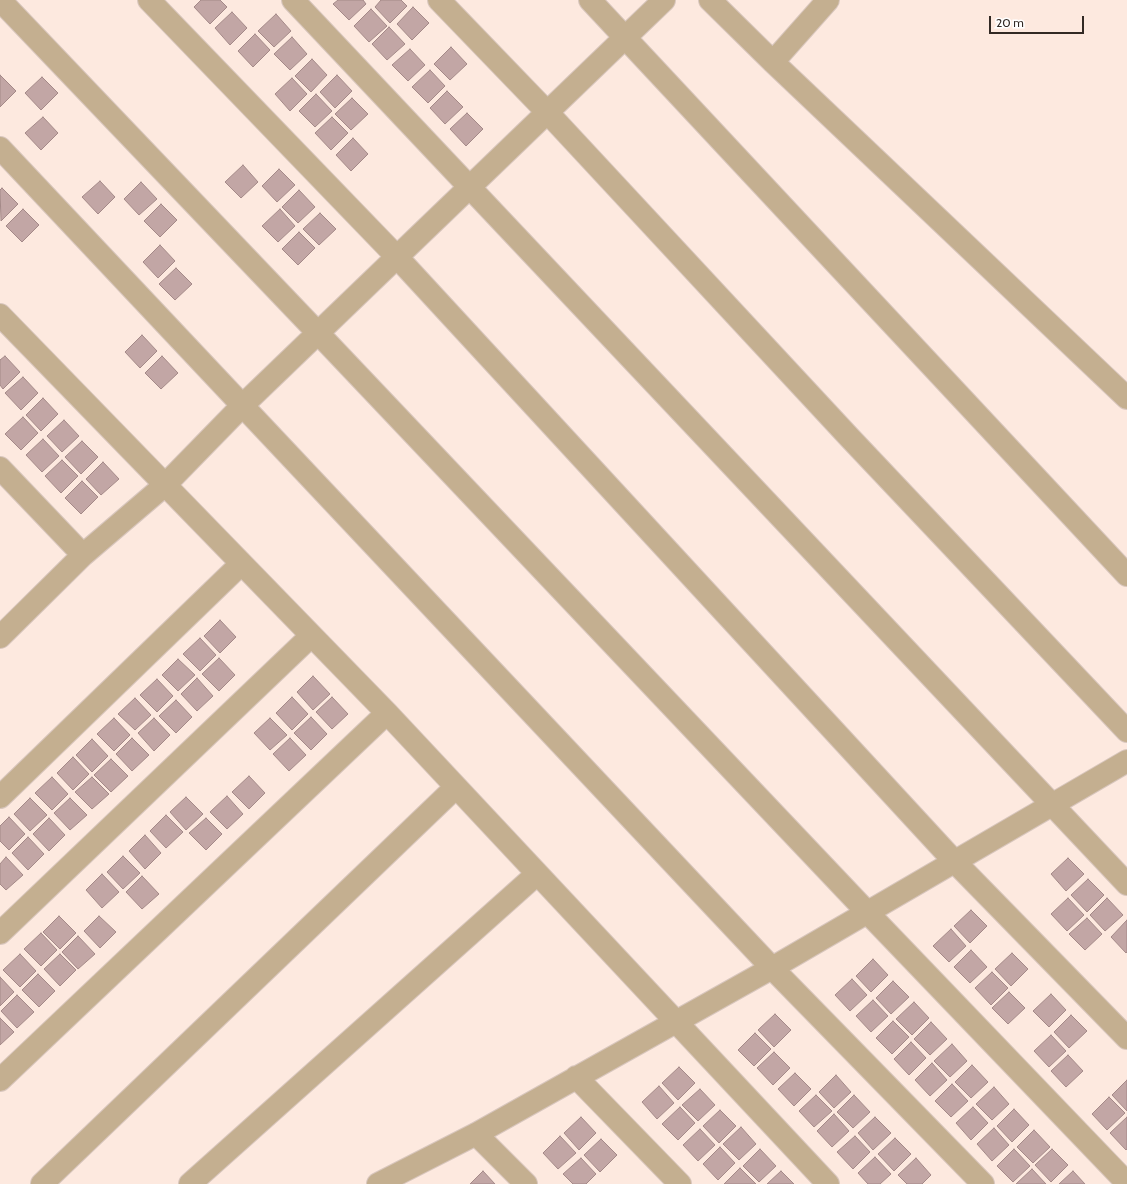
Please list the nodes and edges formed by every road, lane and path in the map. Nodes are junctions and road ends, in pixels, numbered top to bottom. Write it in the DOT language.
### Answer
graph roads {
  1 [pos="0,0"];
  2 [pos="149,0"];
  3 [pos="293,0"];
  4 [pos="439,0"];
  5 [pos="590,0"];
  6 [pos="664,0"];
  7 [pos="710,0"];
  8 [pos="828,0"];
  9 [pos="625,38"];
  10 [pos="772,62"];
  11 [pos="548,113"];
  12 [pos="0,148"];
  13 [pos="471,187"];
  14 [pos="397,257"];
  15 [pos="0,315"];
  16 [pos="318,333"];
  17 [pos="1127,398"];
  18 [pos="243,405"];
  19 [pos="0,468"];
  20 [pos="165,485"];
  21 [pos="83,555"];
  22 [pos="241,564"];
  23 [pos="1127,574"];
  24 [pos="4,626"];
  25 [pos="311,636"];
  26 [pos="387,713"];
  27 [pos="1127,731"];
  28 [pos="1127,760"];
  29 [pos="456,787"];
  30 [pos="0,797"];
  31 [pos="1051,805"];
  32 [pos="954,861"];
  33 [pos="537,874"];
  34 [pos="1127,884"];
  35 [pos="867,912"];
  36 [pos="0,933"];
  37 [pos="772,968"];
  38 [pos="674,1022"];
  39 [pos="1127,1038"];
  40 [pos="576,1077"];
  41 [pos="0,1080"];
  42 [pos="476,1134"];
  43 [pos="1127,1183"];
  44 [pos="42,1184"];
  45 [pos="190,1184"];
  46 [pos="378,1184"];
  47 [pos="526,1184"];
  48 [pos="680,1184"];
  49 [pos="828,1184"];
  50 [pos="983,1184"];
  1 -- 16 [label="street"];
  2 -- 14 [label="street"];
  3 -- 13 [label="street"];
  4 -- 11 [label="street"];
  5 -- 9 [label="street"];
  6 -- 9 [label="street"];
  7 -- 10 [label="street"];
  8 -- 10 [label="street"];
  9 -- 11 [label="street"];
  9 -- 23 [label="street"];
  10 -- 17 [label="street"];
  11 -- 13 [label="street"];
  11 -- 27 [label="street"];
  12 -- 18 [label="street"];
  13 -- 14 [label="street"];
  13 -- 31 [label="street"];
  14 -- 16 [label="street"];
  14 -- 32 [label="street"];
  15 -- 20 [label="street"];
  16 -- 18 [label="street"];
  16 -- 35 [label="street"];
  18 -- 20 [label="street"];
  18 -- 37 [label="street"];
  19 -- 21 [label="street"];
  20 -- 21 [label="street"];
  20 -- 22 [label="street"];
  21 -- 24 [label="street"];
  22 -- 25 [label="street"];
  22 -- 30 [label="street"];
  25 -- 26 [label="street"];
  25 -- 36 [label="street"];
  26 -- 29 [label="street"];
  26 -- 41 [label="street"];
  28 -- 31 [label="street"];
  29 -- 33 [label="street"];
  29 -- 44 [label="street"];
  31 -- 32 [label="street"];
  31 -- 34 [label="street"];
  32 -- 35 [label="street"];
  32 -- 39 [label="street"];
  33 -- 38 [label="street"];
  33 -- 45 [label="street"];
  35 -- 37 [label="street"];
  35 -- 43 [label="street"];
  37 -- 38 [label="street"];
  37 -- 50 [label="street"];
  38 -- 40 [label="street"];
  38 -- 49 [label="street"];
  40 -- 42 [label="street"];
  40 -- 48 [label="street"];
  42 -- 46 [label="street"];
  42 -- 47 [label="street"];
}
